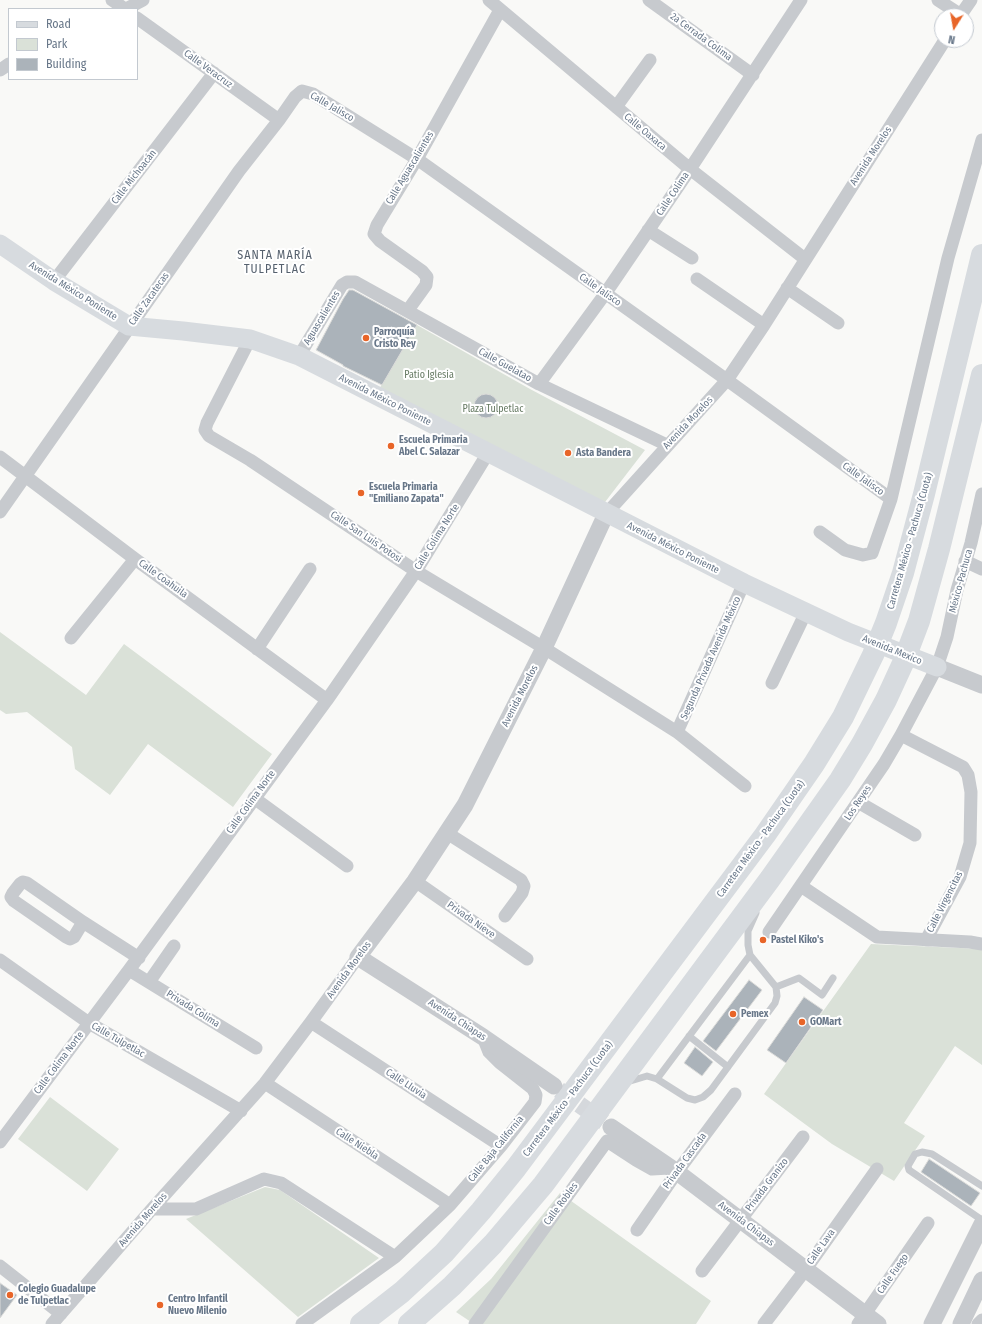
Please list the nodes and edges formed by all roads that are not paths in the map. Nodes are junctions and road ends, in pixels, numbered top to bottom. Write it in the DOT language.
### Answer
graph roads {
  1 [pos="143,0"];
  2 [pos="649,0"];
  3 [pos="801,0"];
  4 [pos="938,0"];
  5 [pos="494,3"];
  6 [pos="118,6"];
  7 [pos="950,8"];
  8 [pos="138,19"];
  9 [pos="940,48"];
  10 [pos="650,60"];
  11 [pos="214,73"];
  12 [pos="753,75"];
  13 [pos="302,91"];
  14 [pos="616,107"];
  15 [pos="279,120"];
  16 [pos="982,140"];
  17 [pos="417,159"];
  18 [pos="690,169"];
  19 [pos="648,230"];
  20 [pos="0,244"];
  21 [pos="982,256"];
  22 [pos="692,258"];
  23 [pos="805,258"];
  24 [pos="697,279"];
  25 [pos="54,281"];
  26 [pos="347,282"];
  27 [pos="787,288"];
  28 [pos="605,294"];
  29 [pos="408,310"];
  30 [pos="838,323"];
  31 [pos="764,324"];
  32 [pos="129,326"];
  33 [pos="250,339"];
  34 [pos="299,356"];
  35 [pos="982,375"];
  36 [pos="727,380"];
  37 [pos="539,384"];
  38 [pos="667,445"];
  39 [pos="488,453"];
  40 [pos="0,457"];
  41 [pos="26,476"];
  42 [pos="982,494"];
  43 [pos="891,499"];
  44 [pos="0,512"];
  45 [pos="606,514"];
  46 [pos="820,532"];
  47 [pos="135,559"];
  48 [pos="965,561"];
  49 [pos="310,569"];
  50 [pos="982,569"];
  51 [pos="416,571"];
  52 [pos="744,583"];
  53 [pos="806,612"];
  54 [pos="848,632"];
  55 [pos="71,638"];
  56 [pos="544,648"];
  57 [pos="257,649"];
  58 [pos="937,667"];
  59 [pos="772,683"];
  60 [pos="982,685"];
  61 [pos="327,700"];
  62 [pos="677,732"];
  63 [pos="901,735"];
  64 [pos="745,786"];
  65 [pos="254,798"];
  66 [pos="858,802"];
  67 [pos="447,833"];
  68 [pos="915,835"];
  69 [pos="348,866"];
  70 [pos="770,879"];
  71 [pos="415,881"];
  72 [pos="801,886"];
  73 [pos="505,916"];
  74 [pos="83,922"];
  75 [pos="769,932"];
  76 [pos="926,940"];
  77 [pos="982,944"];
  78 [pos="174,946"];
  79 [pos="750,955"];
  80 [pos="358,957"];
  81 [pos="139,958"];
  82 [pos="527,959"];
  83 [pos="0,960"];
  84 [pos="129,970"];
  85 [pos="833,978"];
  86 [pos="149,982"];
  87 [pos="776,987"];
  88 [pos="311,1022"];
  89 [pos="89,1023"];
  90 [pos="689,1036"];
  91 [pos="484,1037"];
  92 [pos="256,1048"];
  93 [pos="728,1067"];
  94 [pos="657,1079"];
  95 [pos="264,1083"];
  96 [pos="554,1086"];
  97 [pos="616,1086"];
  98 [pos="735,1094"];
  99 [pos="241,1111"];
  100 [pos="611,1127"];
  101 [pos="803,1137"];
  102 [pos="0,1142"];
  103 [pos="501,1146"];
  104 [pos="877,1169"];
  105 [pos="673,1170"];
  106 [pos="982,1186"];
  107 [pos="450,1205"];
  108 [pos="152,1209"];
  109 [pos="741,1220"];
  110 [pos="982,1220"];
  111 [pos="928,1223"];
  112 [pos="982,1224"];
  113 [pos="637,1230"];
  114 [pos="395,1257"];
  115 [pos="0,1266"];
  116 [pos="806,1269"];
  117 [pos="702,1271"];
  118 [pos="982,1280"];
  119 [pos="61,1314"];
  120 [pos="982,1320"];
  121 [pos="867,1321"];
  122 [pos="52,1324"];
  123 [pos="302,1324"];
  124 [pos="361,1324"];
  125 [pos="409,1324"];
  126 [pos="475,1324"];
  127 [pos="764,1324"];
  128 [pos="932,1324"];
  129 [pos="961,1324"];
  130 [pos="978,1324"];
  1 -- 6 [label="street"];
  2 -- 12 [label="street, 2a Cerrada Colima"];
  3 -- 12 [label="street, Calle Colima"];
  4 -- 7 [label="street"];
  5 -- 14 [label="street, Calle Oaxaca"];
  5 -- 17 [label="street, Calle Aguascalientes"];
  8 -- 11 [label="street, Calle Veracruz"];
  9 -- 23 [label="street, Avenida Morelos"];
  10 -- 14 [label="street"];
  11 -- 15 [label="street, Calle Veracruz"];
  11 -- 25 [label="street, Calle Michoacán"];
  12 -- 18 [label="street, Calle Colima"];
  13 -- 15 [label="street, Calle Zacatecas"];
  13 -- 17 [label="street, Calle Jalisco"];
  14 -- 18 [label="street, Calle Oaxaca"];
  15 -- 32 [label="street, Calle Zacatecas"];
  16 -- 43 [label="street"];
  17 -- 28 [label="street, Calle Jalisco"];
  17 -- 29 [label="street, Calle Aguascalientes"];
  18 -- 19 [label="street, Calle Colima"];
  18 -- 23 [label="street, Calle Oaxaca"];
  19 -- 22 [label="street"];
  19 -- 28 [label="street, Calle Colima"];
  20 -- 25 [label="main road, Avenida México Poniente"];
  21 -- 124 [label="highway, Carretera México - Pachuca (Cuota)"];
  23 -- 27 [label="street, Avenida Morelos"];
  24 -- 31 [label="street"];
  25 -- 32 [label="main road, Avenida México Poniente"];
  26 -- 29 [label="street, Calle Guelatao"];
  26 -- 34 [label="street, Aguascalientes"];
  27 -- 30 [label="street"];
  27 -- 31 [label="street, Avenida Morelos"];
  28 -- 36 [label="street, Calle Jalisco"];
  28 -- 37 [label="street, Calle Colima"];
  29 -- 37 [label="street, Calle Guelatao"];
  31 -- 36 [label="street, Avenida Morelos"];
  32 -- 33 [label="main road, Avenida México Poniente"];
  32 -- 41 [label="street, Calle Zacatecas"];
  33 -- 34 [label="main road, Avenida México Poniente"];
  33 -- 51 [label="street, Calle San Luis Potosí"];
  34 -- 39 [label="main road, Avenida México Poniente"];
  35 -- 70 [label="highway"];
  36 -- 38 [label="street, Avenida Morelos"];
  36 -- 43 [label="street, Calle Jalisco"];
  37 -- 38 [label="street, Calle Guelatao"];
  38 -- 45 [label="street, Avenida Morelos"];
  39 -- 45 [label="main road, Avenida México Poniente"];
  39 -- 51 [label="street, Calle Colima Norte"];
  40 -- 41 [label="street, Calle Coahuila"];
  41 -- 44 [label="street, Calle Zacatecas"];
  41 -- 47 [label="street, Calle Coahuila"];
  42 -- 48 [label="street, México-Pachuca"];
  43 -- 46 [label="street"];
  45 -- 52 [label="main road, Avenida México Poniente"];
  45 -- 56 [label="street, Avenida Morelos"];
  47 -- 55 [label="street"];
  47 -- 57 [label="street, Calle Coahuila"];
  48 -- 50 [label="street"];
  48 -- 58 [label="street, México-Pachuca"];
  49 -- 57 [label="street"];
  51 -- 56 [label="street, Calle San Luis Potosí"];
  51 -- 61 [label="street, Calle Colima Norte"];
  52 -- 53 [label="main road, Avenida México Poniente"];
  52 -- 62 [label="street, Segunda Privada Avenida México"];
  53 -- 54 [label="main road, Avenida México Poniente"];
  53 -- 59 [label="street"];
  54 -- 58 [label="main road, Avenida Mexico"];
  56 -- 62 [label="street, Calle San Luis Potosí"];
  56 -- 67 [label="street, Avenida Morelos"];
  57 -- 61 [label="street, Calle Coahuila"];
  58 -- 60 [label="street"];
  58 -- 63 [label="street, Los Reyes"];
  61 -- 65 [label="street, Calle Colima Norte"];
  62 -- 64 [label="street, Calle San Luis Potosí"];
  63 -- 66 [label="street, Los Reyes"];
  63 -- 76 [label="street, Calle Virgencitas"];
  65 -- 69 [label="street"];
  65 -- 81 [label="street, Calle Colima Norte"];
  66 -- 68 [label="street"];
  66 -- 72 [label="street, Los Reyes"];
  67 -- 71 [label="street, Avenida Morelos"];
  67 -- 73 [label="street"];
  70 -- 79 [label="lane"];
  70 -- 97 [label="highway"];
  71 -- 80 [label="street, Avenida Morelos"];
  71 -- 82 [label="street, Privada Nieve"];
  72 -- 75 [label="street, Los Reyes"];
  72 -- 76 [label="street"];
  74 -- 74 [label="street"];
  74 -- 81 [label="street"];
  76 -- 77 [label="street"];
  78 -- 86 [label="street"];
  79 -- 87 [label="lane"];
  79 -- 90 [label="lane"];
  80 -- 88 [label="street, Avenida Morelos"];
  80 -- 91 [label="street, Avenida Chiapas"];
  81 -- 84 [label="street, Calle Colima Norte"];
  83 -- 89 [label="street, Calle Tulpetlac"];
  84 -- 86 [label="street, Privada Colima"];
  84 -- 89 [label="street, Calle Colima Norte"];
  85 -- 87 [label="lane"];
  86 -- 92 [label="street, Privada Colima"];
  87 -- 93 [label="lane"];
  88 -- 95 [label="street, Avenida Morelos"];
  88 -- 103 [label="street, Calle Lluvia"];
  89 -- 99 [label="street, Calle Tulpetlac"];
  89 -- 102 [label="street, Calle Colima Norte"];
  90 -- 93 [label="lane"];
  90 -- 94 [label="lane"];
  91 -- 96 [label="street, Avenida Chiapas"];
  91 -- 103 [label="street, Calle Baja California"];
  93 -- 94 [label="lane"];
  94 -- 97 [label="lane"];
  95 -- 99 [label="street, Avenida Morelos"];
  95 -- 107 [label="street, Calle Niebla"];
  97 -- 125 [label="highway"];
  98 -- 105 [label="street, Privada Cascada"];
  99 -- 108 [label="street, Avenida Morelos"];
  100 -- 105 [label="street, Avenida Chiapas"];
  101 -- 109 [label="street, Privada Granizo"];
  103 -- 107 [label="street, Calle Baja California"];
  104 -- 116 [label="street, Calle Lava"];
  105 -- 109 [label="street, Avenida Chiapas"];
  105 -- 113 [label="street, Privada Cascada"];
  105 -- 126 [label="street, Calle Robles"];
  106 -- 110 [label="lane"];
  107 -- 114 [label="street, Calle Baja California"];
  108 -- 114 [label="street"];
  108 -- 119 [label="street, Avenida Morelos"];
  109 -- 116 [label="street, Avenida Chiapas"];
  109 -- 117 [label="street, Privada Granizo"];
  111 -- 121 [label="street, Calle Fuego"];
  112 -- 128 [label="street"];
  114 -- 123 [label="street, Calle Baja California"];
  115 -- 119 [label="street"];
  116 -- 121 [label="street, Avenida Chiapas"];
  116 -- 127 [label="street, Calle Lava"];
  118 -- 129 [label="street"];
  119 -- 122 [label="street, Avenida Morelos"];
  120 -- 130 [label="street"];
}
